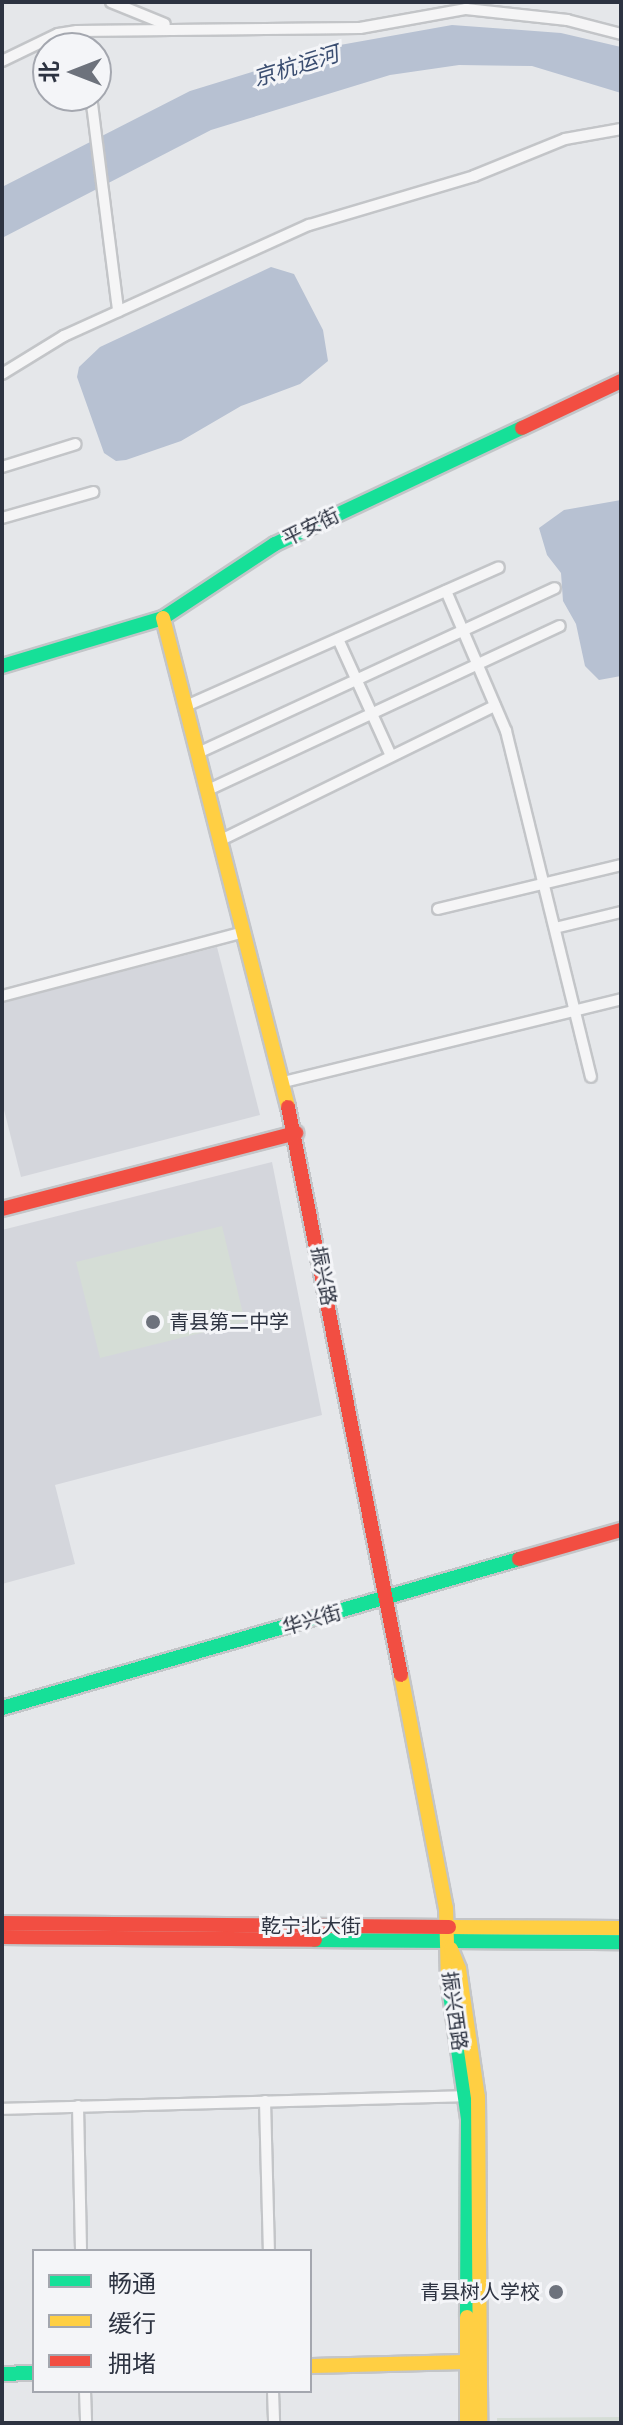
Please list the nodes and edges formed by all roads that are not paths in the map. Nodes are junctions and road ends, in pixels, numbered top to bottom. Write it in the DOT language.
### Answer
graph roads {
  1 [pos="111,2"];
  2 [pos="173,27"];
  3 [pos="83,31"];
  4 [pos="621,34"];
  5 [pos="2,61"];
  6 [pos="93,112"];
  7 [pos="621,129"];
  8 [pos="118,311"];
  9 [pos="2,374"];
  10 [pos="621,381"];
  11 [pos="76,444"];
  12 [pos="2,467"];
  13 [pos="93,492"];
  14 [pos="2,518"];
  15 [pos="499,567"];
  16 [pos="555,588"];
  17 [pos="446,591"];
  18 [pos="163,618"];
  19 [pos="560,626"];
  20 [pos="464,631"];
  21 [pos="338,639"];
  22 [pos="478,664"];
  23 [pos="2,665"];
  24 [pos="356,680"];
  25 [pos="186,706"];
  26 [pos="495,706"];
  27 [pos="372,714"];
  28 [pos="198,753"];
  29 [pos="391,756"];
  30 [pos="208,790"];
  31 [pos="221,840"];
  32 [pos="621,865"];
  33 [pos="544,884"];
  34 [pos="438,909"];
  35 [pos="621,912"];
  36 [pos="555,928"];
  37 [pos="245,932"];
  38 [pos="2,996"];
  39 [pos="621,999"];
  40 [pos="575,1011"];
  41 [pos="591,1077"];
  42 [pos="284,1082"];
  43 [pos="296,1133"];
  44 [pos="2,1209"];
  45 [pos="621,1530"];
  46 [pos="383,1599"];
  47 [pos="2,1708"];
  48 [pos="2,1923"];
  49 [pos="621,1928"];
  50 [pos="448,1934"];
  51 [pos="2,1937"];
  52 [pos="621,1942"];
  53 [pos="466,2096"];
  54 [pos="265,2101"];
  55 [pos="78,2106"];
  56 [pos="2,2109"];
  57 [pos="81,2249"];
  58 [pos="269,2249"];
  59 [pos="467,2362"];
  60 [pos="312,2366"];
  61 [pos="32,2373"];
  62 [pos="2,2374"];
  63 [pos="85,2393"];
  64 [pos="273,2393"];
  65 [pos="86,2423"];
  66 [pos="274,2423"];
  67 [pos="467,2423"];
  68 [pos="480,2423"];
  1 -- 2 [label="street"];
  2 -- 3 [label="street"];
  2 -- 4 [label="street"];
  3 -- 5 [label="street"];
  6 -- 8 [label="street"];
  7 -- 8 [label="street"];
  8 -- 9 [label="street"];
  10 -- 18 [label="street, 平安街"];
  11 -- 12 [label="street"];
  13 -- 14 [label="street"];
  15 -- 17 [label="street"];
  16 -- 20 [label="street"];
  17 -- 20 [label="street"];
  17 -- 21 [label="street"];
  18 -- 23 [label="street, 平安街"];
  18 -- 25 [label="street, 振兴路"];
  19 -- 22 [label="street"];
  20 -- 22 [label="street"];
  20 -- 24 [label="street"];
  21 -- 24 [label="street"];
  21 -- 25 [label="street"];
  22 -- 26 [label="street"];
  22 -- 27 [label="street"];
  24 -- 27 [label="street"];
  24 -- 28 [label="street"];
  25 -- 28 [label="street, 振兴路"];
  26 -- 29 [label="street"];
  26 -- 33 [label="street"];
  27 -- 29 [label="street"];
  27 -- 30 [label="street"];
  28 -- 30 [label="street, 振兴路"];
  29 -- 31 [label="street"];
  30 -- 31 [label="street, 振兴路"];
  31 -- 37 [label="street, 振兴路"];
  32 -- 33 [label="street"];
  33 -- 34 [label="street"];
  33 -- 36 [label="street"];
  35 -- 36 [label="street"];
  36 -- 40 [label="street"];
  37 -- 38 [label="street"];
  37 -- 42 [label="street, 振兴路"];
  39 -- 40 [label="street"];
  40 -- 41 [label="street"];
  40 -- 42 [label="street"];
  42 -- 43 [label="street, 振兴路"];
  43 -- 44 [label="street"];
  43 -- 46 [label="street, 振兴路"];
  45 -- 46 [label="street, 华兴街"];
  46 -- 47 [label="street, 华兴街"];
  46 -- 50 [label="street, 振兴路"];
  48 -- 50 [label="street, 乾宁北大街"];
  49 -- 50 [label="street, 乾宁北大街"];
  50 -- 51 [label="street, 乾宁北大街"];
  50 -- 52 [label="street, 乾宁北大街"];
  50 -- 53 [label="street, 振兴西路"];
  50 -- 68 [label="street, 振兴西路"];
  53 -- 54 [label="street"];
  53 -- 59 [label="street, 振兴西路"];
  54 -- 55 [label="street"];
  54 -- 58 [label="street"];
  55 -- 56 [label="street"];
  55 -- 57 [label="street"];
  59 -- 60 [label="street"];
  59 -- 67 [label="street, 振兴西路"];
  61 -- 62 [label="street"];
  63 -- 65 [label="street"];
  64 -- 66 [label="street"];
}
